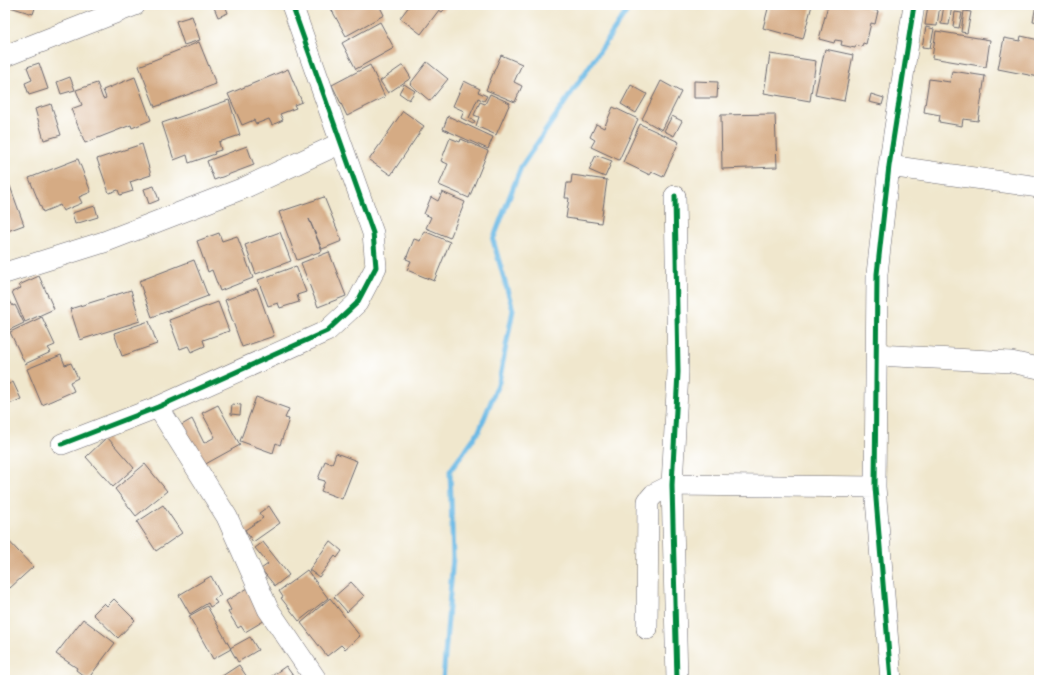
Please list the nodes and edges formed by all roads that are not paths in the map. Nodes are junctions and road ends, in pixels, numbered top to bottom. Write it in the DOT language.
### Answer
graph roads {
  1 [pos="102,5"];
  2 [pos="292,5"];
  3 [pos="914,5"];
  4 [pos="130,8"];
  5 [pos="5,56"];
  6 [pos="340,143"];
  7 [pos="889,166"];
  8 [pos="1039,187"];
  9 [pos="675,196"];
  10 [pos="5,273"];
  11 [pos="877,355"];
  12 [pos="1039,368"];
  13 [pos="158,407"];
  14 [pos="62,444"];
  15 [pos="672,485"];
  16 [pos="875,487"];
  17 [pos="648,629"];
  18 [pos="315,678"];
  19 [pos="677,680"];
  20 [pos="891,680"];
  1 -- 4 [label="street"];
  2 -- 6 [label="street"];
  3 -- 7 [label="street"];
  4 -- 5 [label="street"];
  6 -- 10 [label="street"];
  6 -- 13 [label="street"];
  7 -- 8 [label="street"];
  7 -- 11 [label="street"];
  9 -- 15 [label="street"];
  11 -- 12 [label="street"];
  11 -- 16 [label="street"];
  13 -- 14 [label="street"];
  13 -- 18 [label="street"];
  15 -- 16 [label="street"];
  15 -- 17 [label="street"];
  15 -- 19 [label="street"];
  16 -- 20 [label="street"];
}
